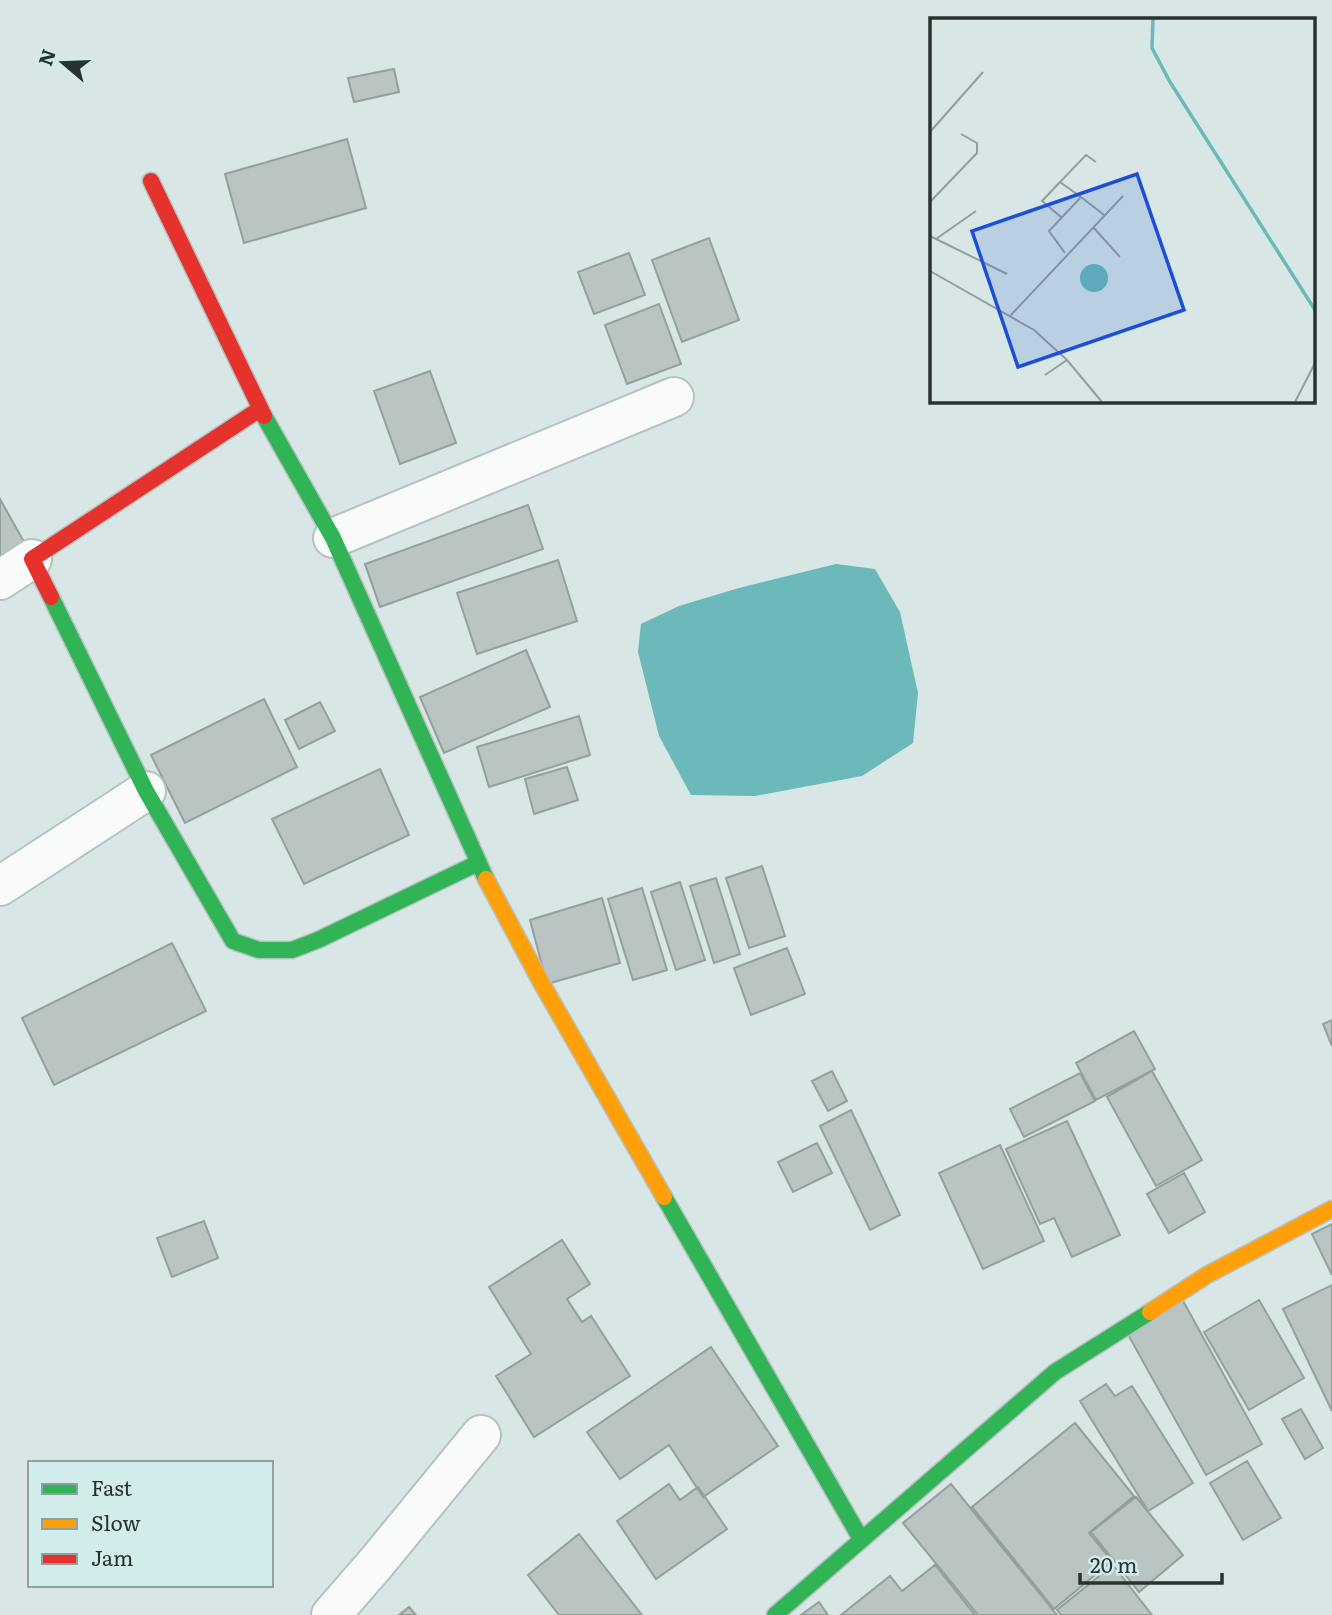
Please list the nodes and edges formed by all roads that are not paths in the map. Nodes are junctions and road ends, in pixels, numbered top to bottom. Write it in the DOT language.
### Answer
graph roads {
  1 [pos="151,181"];
  2 [pos="674,397"];
  3 [pos="260,409"];
  4 [pos="332,538"];
  5 [pos="32,559"];
  6 [pos="0,580"];
  7 [pos="146,791"];
  8 [pos="478,863"];
  9 [pos="0,886"];
  10 [pos="1332,1209"];
  11 [pos="481,1435"];
  12 [pos="861,1539"];
  13 [pos="331,1615"];
  14 [pos="775,1615"];
  1 -- 3 [label="street"];
  2 -- 4 [label="street"];
  3 -- 4 [label="street"];
  3 -- 5 [label="street"];
  4 -- 8 [label="street"];
  5 -- 6 [label="street"];
  5 -- 7 [label="street"];
  7 -- 8 [label="street"];
  7 -- 9 [label="street"];
  8 -- 12 [label="street"];
  10 -- 12 [label="street"];
  11 -- 13 [label="street"];
  12 -- 14 [label="street"];
}
